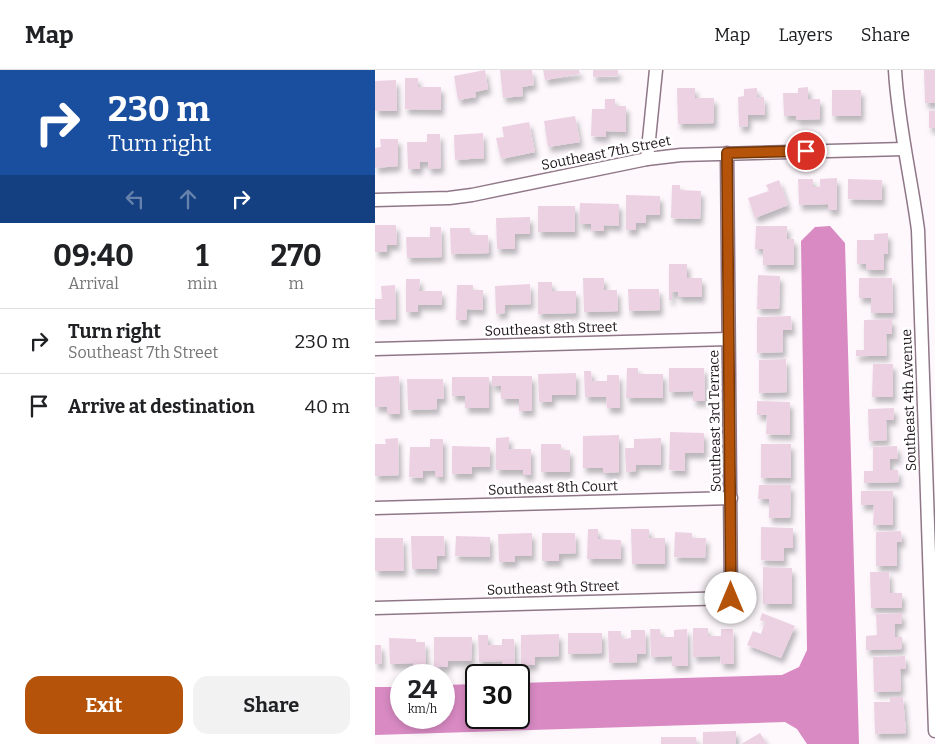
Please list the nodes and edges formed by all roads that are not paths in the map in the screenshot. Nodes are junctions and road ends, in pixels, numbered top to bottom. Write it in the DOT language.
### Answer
graph roads {
  1 [pos="656,70"];
  2 [pos="895,70"];
  3 [pos="904,149"];
  4 [pos="727,153"];
  5 [pos="647,159"];
  6 [pos="375,200"];
  7 [pos="728,340"];
  8 [pos="375,350"];
  9 [pos="731,498"];
  10 [pos="375,508"];
  11 [pos="731,598"];
  12 [pos="375,608"];
  13 [pos="935,731"];
  1 -- 5 [label="street"];
  2 -- 3 [label="street, Southeast 4th Avenue"];
  3 -- 4 [label="street, Southeast 7th Street"];
  3 -- 13 [label="street, Southeast 4th Avenue"];
  4 -- 5 [label="street, Southeast 7th Street"];
  4 -- 7 [label="street, Southeast 3rd Terrace"];
  5 -- 6 [label="street, Southeast 7th Street"];
  7 -- 8 [label="street, Southeast 8th Street"];
  7 -- 9 [label="street, Southeast 3rd Terrace"];
  9 -- 10 [label="street, Southeast 8th Court"];
  9 -- 11 [label="street, Southeast 3rd Terrace"];
  11 -- 12 [label="street, Southeast 9th Street"];
}
